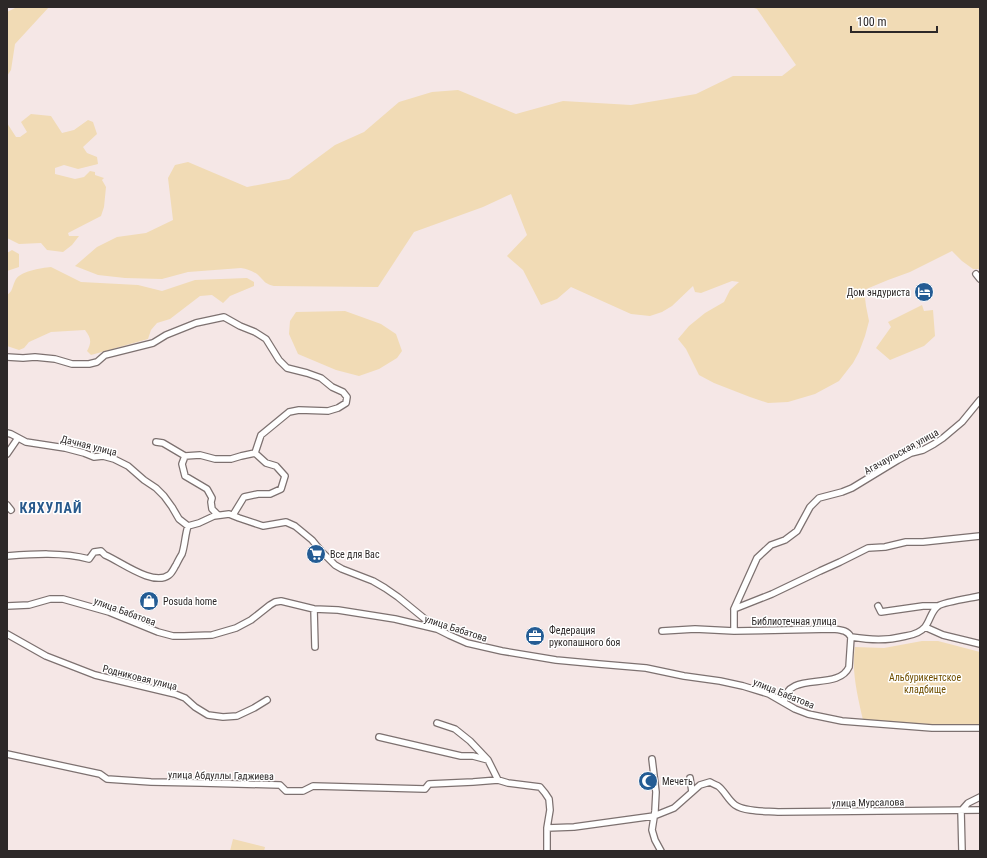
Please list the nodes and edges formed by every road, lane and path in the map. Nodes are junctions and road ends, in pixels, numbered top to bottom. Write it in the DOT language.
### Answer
graph roads {
  1 [pos="976,274"];
  2 [pos="980,279"];
  3 [pos="7,357"];
  4 [pos="980,400"];
  5 [pos="7,434"];
  6 [pos="18,438"];
  7 [pos="156,442"];
  8 [pos="255,453"];
  9 [pos="7,454"];
  10 [pos="185,456"];
  11 [pos="218,515"];
  12 [pos="233,516"];
  13 [pos="188,526"];
  14 [pos="980,536"];
  15 [pos="7,556"];
  16 [pos="980,596"];
  17 [pos="7,606"];
  18 [pos="878,606"];
  19 [pos="938,606"];
  20 [pos="314,609"];
  21 [pos="734,609"];
  22 [pos="925,627"];
  23 [pos="437,629"];
  24 [pos="662,631"];
  25 [pos="734,631"];
  26 [pos="7,634"];
  27 [pos="851,637"];
  28 [pos="980,644"];
  29 [pos="315,647"];
  30 [pos="267,700"];
  31 [pos="784,702"];
  32 [pos="437,723"];
  33 [pos="980,728"];
  34 [pos="379,737"];
  35 [pos="7,754"];
  36 [pos="652,759"];
  37 [pos="488,760"];
  38 [pos="690,778"];
  39 [pos="498,780"];
  40 [pos="692,792"];
  41 [pos="980,797"];
  42 [pos="980,810"];
  43 [pos="961,811"];
  44 [pos="654,816"];
  45 [pos="548,828"];
  46 [pos="547,851"];
  47 [pos="661,851"];
  48 [pos="962,851"];
  1 -- 2 [label="street"];
  3 -- 8 [label="street"];
  4 -- 21 [label="street, Агачаульская улица"];
  5 -- 6 [label="street, Дачная улица"];
  6 -- 9 [label="street"];
  6 -- 13 [label="street, Дачная улица"];
  7 -- 10 [label="street"];
  8 -- 10 [label="street"];
  8 -- 12 [label="street"];
  10 -- 11 [label="street"];
  11 -- 12 [label="street"];
  11 -- 13 [label="street"];
  12 -- 23 [label="street"];
  13 -- 15 [label="street"];
  14 -- 21 [label="street"];
  16 -- 19 [label="street"];
  17 -- 20 [label="street, улица Бабатова"];
  18 -- 19 [label="street"];
  19 -- 22 [label="street"];
  20 -- 23 [label="street, улица Бабатова"];
  20 -- 29 [label="street"];
  21 -- 25 [label="street, Агачаульская улица"];
  22 -- 27 [label="street, Библиотечная улица"];
  22 -- 28 [label="street"];
  23 -- 31 [label="street, улица Бабатова"];
  24 -- 25 [label="street, Библиотечная улица"];
  25 -- 27 [label="street, Библиотечная улица"];
  26 -- 30 [label="street, Родниковая улица"];
  27 -- 31 [label="street"];
  31 -- 33 [label="street, улица Бабатова"];
  32 -- 37 [label="street"];
  34 -- 37 [label="street"];
  35 -- 39 [label="street, улица Абдуллы Гаджиева"];
  36 -- 44 [label="street"];
  37 -- 39 [label="street"];
  38 -- 40 [label="street"];
  39 -- 45 [label="street, улица Абдуллы Гаджиева"];
  40 -- 43 [label="street, улица Мурсалова"];
  40 -- 44 [label="street"];
  41 -- 43 [label="street"];
  42 -- 43 [label="street, улица Мурсалова"];
  43 -- 48 [label="street"];
  44 -- 45 [label="street"];
  44 -- 47 [label="street"];
  45 -- 46 [label="street, улица Абдуллы Гаджиева"];
}
